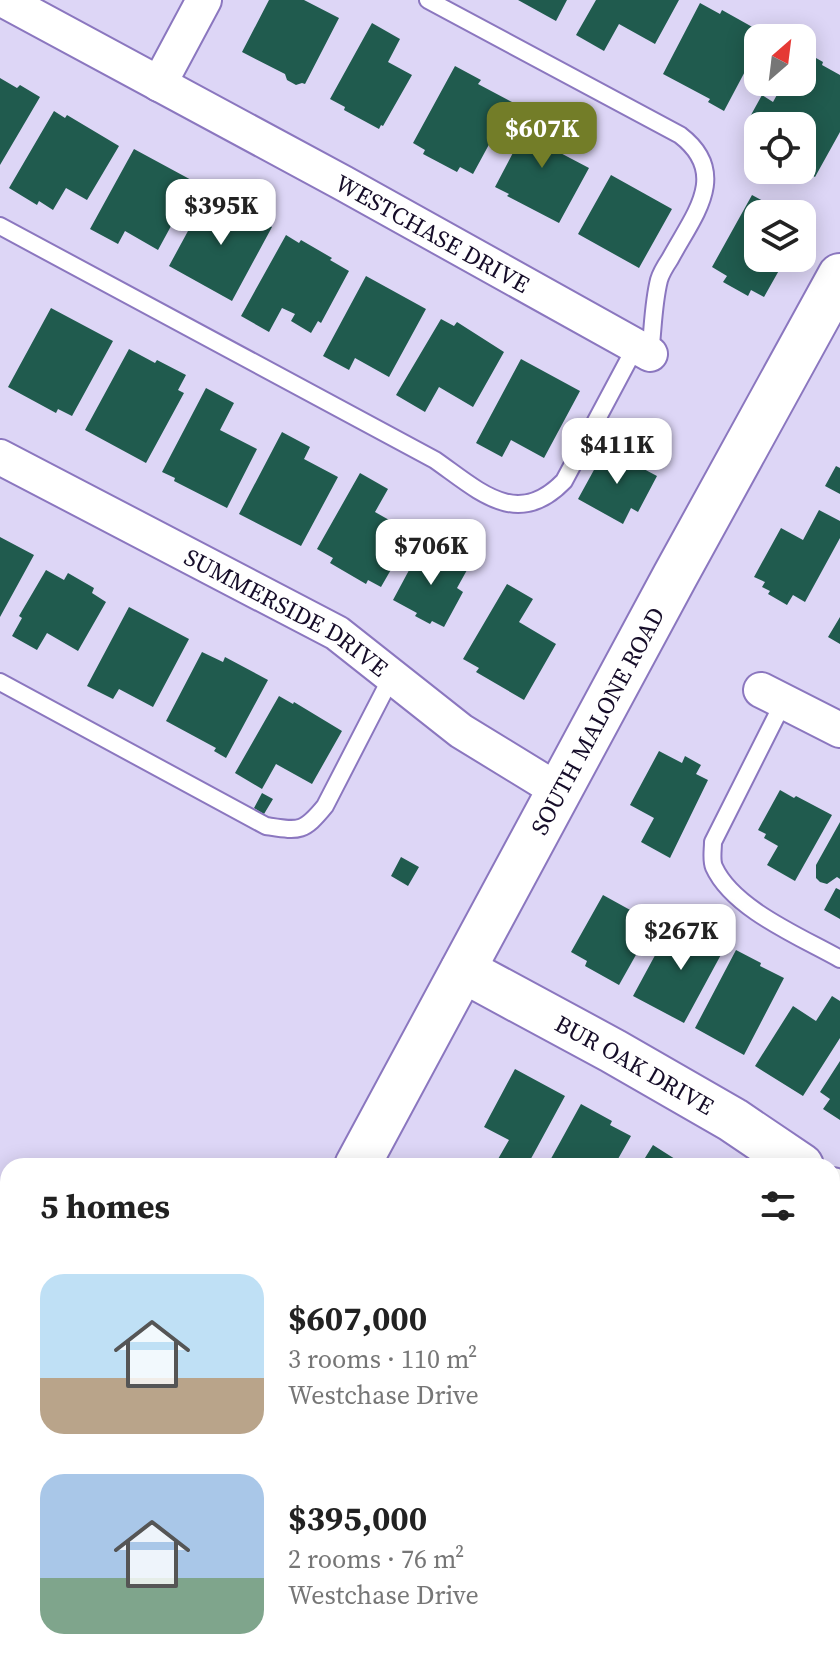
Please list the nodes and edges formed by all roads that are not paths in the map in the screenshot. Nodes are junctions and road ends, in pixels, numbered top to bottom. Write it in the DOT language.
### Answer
graph roads {
  1 [pos="4,0"];
  2 [pos="204,0"];
  3 [pos="428,0"];
  4 [pos="159,84"];
  5 [pos="0,226"];
  6 [pos="838,286"];
  7 [pos="643,350"];
  8 [pos="0,457"];
  9 [pos="392,676"];
  10 [pos="0,682"];
  11 [pos="773,696"];
  12 [pos="840,730"];
  13 [pos="559,791"];
  14 [pos="840,959"];
  15 [pos="463,970"];
  16 [pos="361,1158"];
  17 [pos="789,1158"];
  1 -- 4 [label="street, WESTCHASE DRIVE"];
  2 -- 4 [label="street"];
  3 -- 7 [label="lane"];
  4 -- 7 [label="street, WESTCHASE DRIVE"];
  5 -- 7 [label="lane"];
  6 -- 13 [label="street, SOUTH MALONE ROAD"];
  8 -- 9 [label="street, SUMMERSIDE DRIVE"];
  9 -- 10 [label="lane"];
  9 -- 13 [label="street, SUMMERSIDE DRIVE"];
  11 -- 12 [label="street"];
  11 -- 14 [label="lane"];
  13 -- 15 [label="street, SOUTH MALONE ROAD"];
  15 -- 16 [label="street, SOUTH MALONE ROAD"];
  15 -- 17 [label="street, BUR OAK DRIVE"];
}
